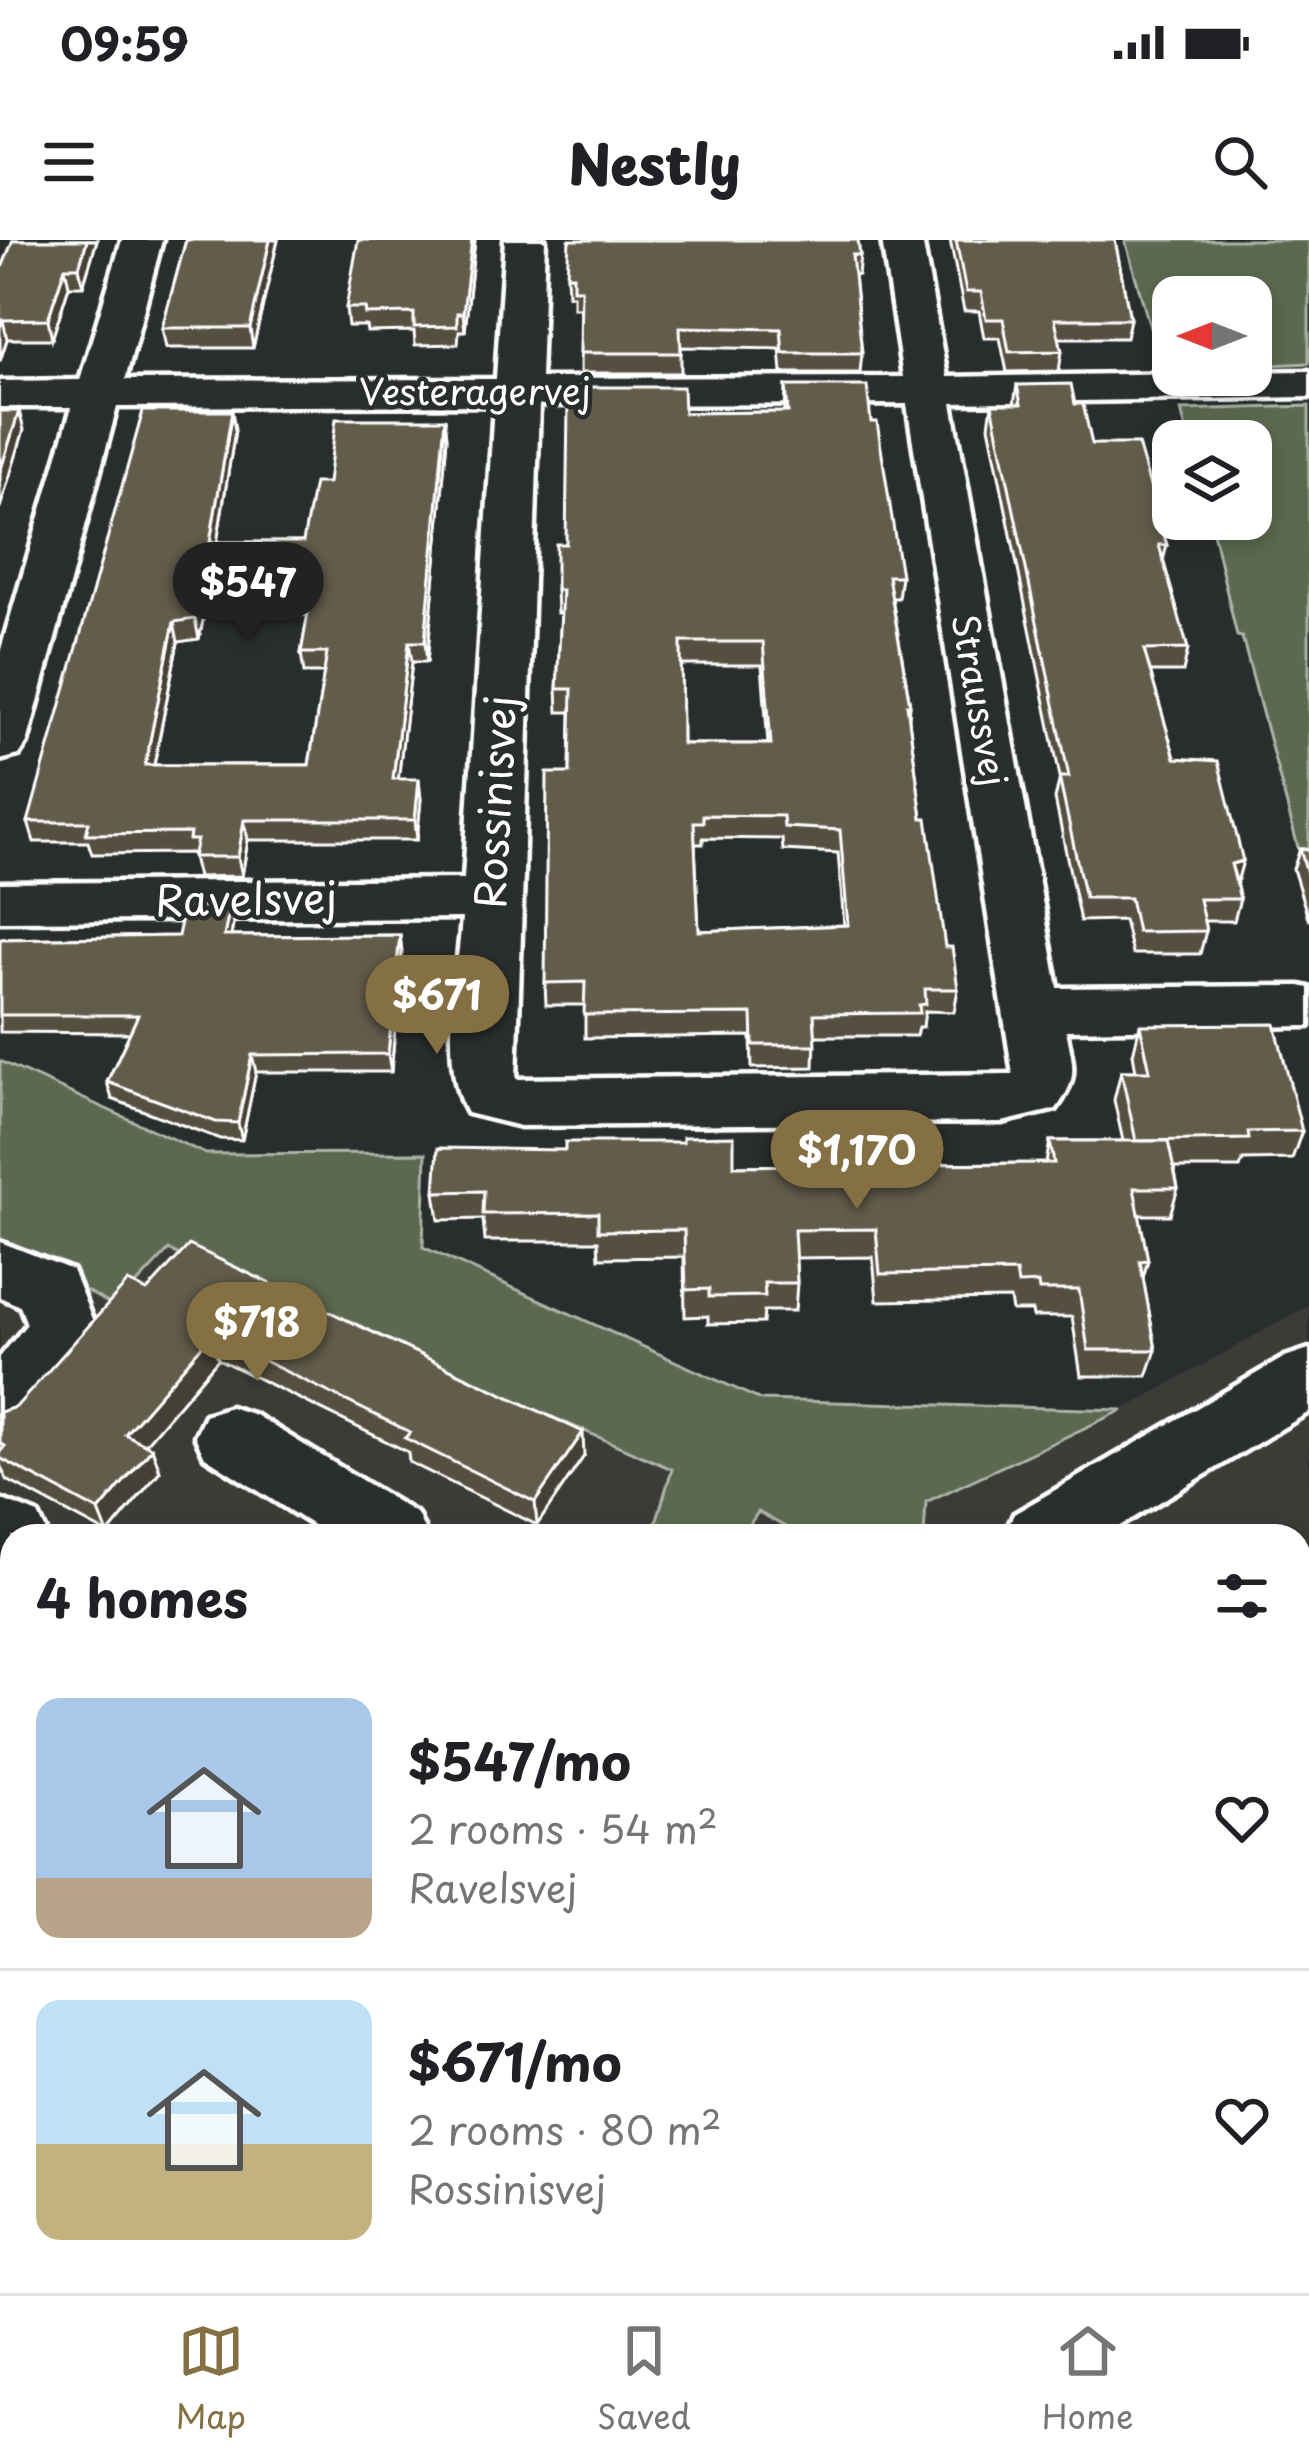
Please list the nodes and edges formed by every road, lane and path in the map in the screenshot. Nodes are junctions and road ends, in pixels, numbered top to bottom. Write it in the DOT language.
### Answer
graph roads {
  1 [pos="142,240"];
  2 [pos="525,240"];
  3 [pos="902,240"];
  4 [pos="1309,384"];
  5 [pos="926,391"];
  6 [pos="517,392"];
  7 [pos="0,394"];
  8 [pos="96,394"];
  9 [pos="1,734"];
  10 [pos="491,898"];
  11 [pos="0,902"];
  12 [pos="1300,1007"];
  13 [pos="1032,1009"];
  14 [pos="1034,1093"];
  15 [pos="0,1268"];
  16 [pos="1309,1377"];
  17 [pos="0,1407"];
  18 [pos="230,1436"];
  19 [pos="373,1524"];
  20 [pos="1060,1524"];
  1 -- 8 [label="street"];
  2 -- 6 [label="street, Rossinisvej"];
  3 -- 5 [label="street, Straussvej"];
  4 -- 5 [label="street, Vesteragervej"];
  5 -- 6 [label="street, Vesteragervej"];
  5 -- 13 [label="street, Straussvej"];
  6 -- 8 [label="street, Vesteragervej"];
  6 -- 10 [label="street, Rossinisvej"];
  7 -- 8 [label="street, Vesteragervej"];
  8 -- 9 [label="street"];
  10 -- 11 [label="street, Ravelsvej"];
  10 -- 14 [label="street, Rossinisvej"];
  12 -- 13 [label="street"];
  13 -- 14 [label="street, Straussvej"];
  15 -- 17 [label="street"];
  16 -- 20 [label="street"];
  18 -- 19 [label="street"];
}
